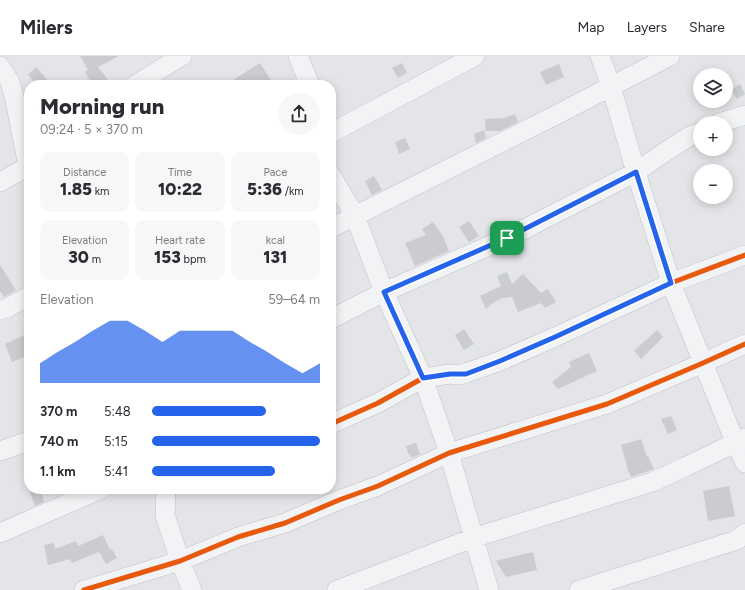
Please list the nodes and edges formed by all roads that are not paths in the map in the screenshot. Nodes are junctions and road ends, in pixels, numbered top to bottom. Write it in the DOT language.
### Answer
graph roads {
  1 [pos="182,56"];
  2 [pos="475,56"];
  3 [pos="600,56"];
  4 [pos="670,56"];
  5 [pos="303,58"];
  6 [pos="0,66"];
  7 [pos="144,80"];
  8 [pos="309,80"];
  9 [pos="611,86"];
  10 [pos="745,115"];
  11 [pos="733,119"];
  12 [pos="336,130"];
  13 [pos="693,135"];
  14 [pos="24,146"];
  15 [pos="24,168"];
  16 [pos="636,172"];
  17 [pos="0,182"];
  18 [pos="336,184"];
  19 [pos="355,216"];
  20 [pos="336,226"];
  21 [pos="745,255"];
  22 [pos="671,283"];
  23 [pos="384,292"];
  24 [pos="24,299"];
  25 [pos="0,310"];
  26 [pos="336,316"];
  27 [pos="745,344"];
  28 [pos="704,363"];
  29 [pos="423,378"];
  30 [pos="336,422"];
  31 [pos="740,440"];
  32 [pos="24,443"];
  33 [pos="0,451"];
  34 [pos="449,453"];
  35 [pos="745,463"];
  36 [pos="90,494"];
  37 [pos="166,494"];
  38 [pos="0,533"];
  39 [pos="745,534"];
  40 [pos="473,538"];
  41 [pos="180,561"];
  42 [pos="84,590"];
  43 [pos="192,590"];
  44 [pos="337,590"];
  45 [pos="489,590"];
  46 [pos="579,590"];
  1 -- 7 [label="street"];
  2 -- 12 [label="street"];
  3 -- 9 [label="street"];
  4 -- 9 [label="street"];
  5 -- 8 [label="street"];
  6 -- 14 [label="street"];
  9 -- 16 [label="street"];
  9 -- 19 [label="street"];
  10 -- 11 [label="street"];
  13 -- 16 [label="street"];
  15 -- 17 [label="street"];
  16 -- 22 [label="street"];
  16 -- 23 [label="street"];
  18 -- 19 [label="street"];
  19 -- 20 [label="street"];
  19 -- 23 [label="street"];
  21 -- 22 [label="street"];
  22 -- 28 [label="street"];
  22 -- 29 [label="street"];
  23 -- 26 [label="street"];
  23 -- 29 [label="street"];
  24 -- 25 [label="street"];
  27 -- 28 [label="street"];
  28 -- 31 [label="street"];
  28 -- 34 [label="street"];
  29 -- 30 [label="street"];
  29 -- 34 [label="street"];
  31 -- 35 [label="street"];
  31 -- 40 [label="street"];
  32 -- 33 [label="street"];
  34 -- 40 [label="street"];
  34 -- 41 [label="street"];
  36 -- 38 [label="street"];
  37 -- 41 [label="street"];
  39 -- 46 [label="street"];
  40 -- 44 [label="street"];
  40 -- 45 [label="street"];
  41 -- 42 [label="street"];
  41 -- 43 [label="street"];
}
